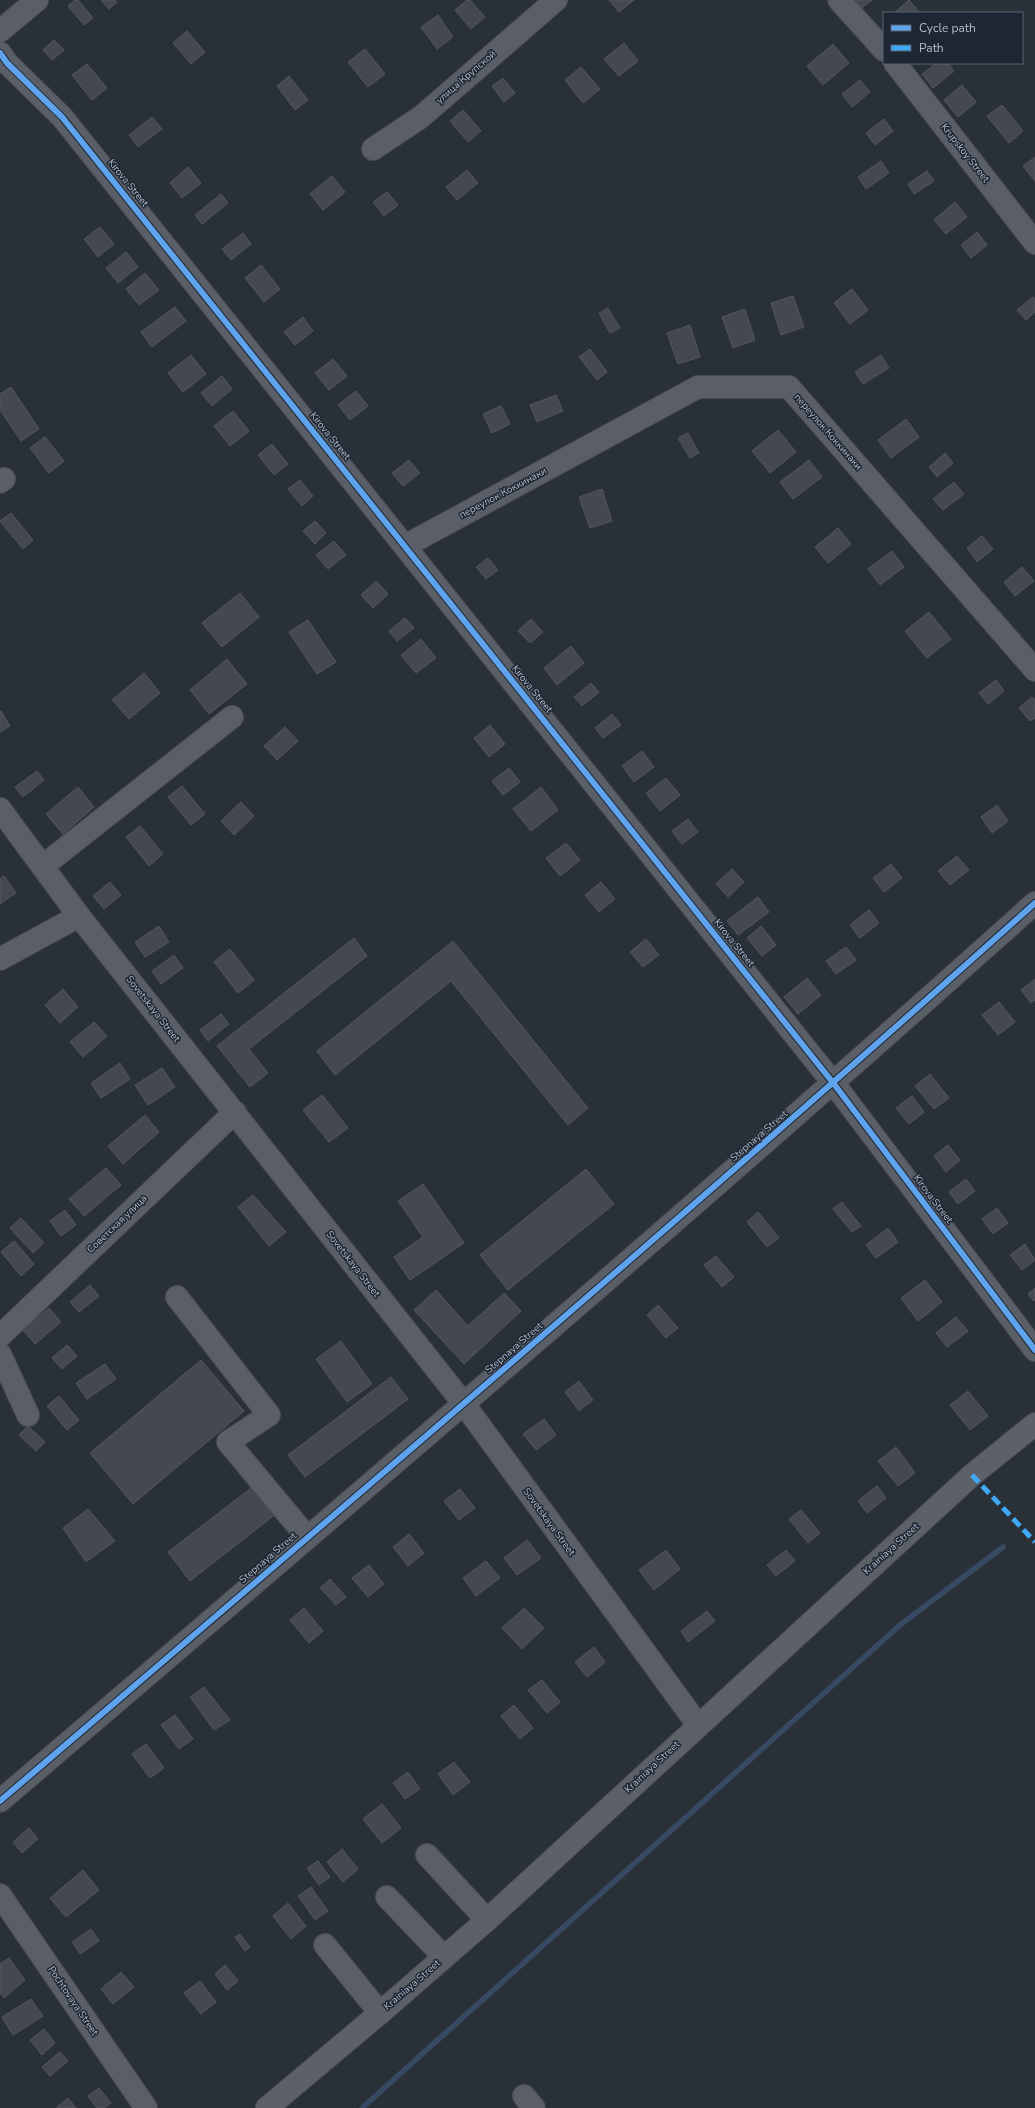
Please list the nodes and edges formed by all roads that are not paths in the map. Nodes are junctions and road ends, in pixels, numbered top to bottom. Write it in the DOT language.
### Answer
graph roads {
  1 [pos="37,0"];
  2 [pos="556,0"];
  3 [pos="839,0"];
  4 [pos="0,31"];
  5 [pos="883,49"];
  6 [pos="0,53"];
  7 [pos="896,64"];
  8 [pos="373,149"];
  9 [pos="1035,243"];
  10 [pos="405,546"];
  11 [pos="1035,670"];
  12 [pos="232,717"];
  13 [pos="0,809"];
  14 [pos="43,866"];
  15 [pos="1035,903"];
  16 [pos="79,916"];
  17 [pos="0,959"];
  18 [pos="834,1084"];
  19 [pos="235,1112"];
  20 [pos="177,1297"];
  21 [pos="0,1336"];
  22 [pos="1035,1350"];
  23 [pos="0,1354"];
  24 [pos="464,1404"];
  25 [pos="28,1415"];
  26 [pos="1035,1424"];
  27 [pos="308,1537"];
  28 [pos="698,1725"];
  29 [pos="0,1801"];
  30 [pos="427,1855"];
  31 [pos="0,1895"];
  32 [pos="387,1897"];
  33 [pos="487,1920"];
  34 [pos="325,1946"];
  35 [pos="444,1957"];
  36 [pos="380,2013"];
  37 [pos="146,2108"];
  38 [pos="267,2108"];
  1 -- 4 [label="street"];
  2 -- 8 [label="street, улица Крупской"];
  3 -- 5 [label="street"];
  6 -- 10 [label="street, Kirova Street"];
  7 -- 9 [label="street, Krupskoy Street"];
  10 -- 11 [label="street, переулок Коккинаки"];
  10 -- 18 [label="street, Kirova Street"];
  12 -- 14 [label="street"];
  13 -- 14 [label="street, Sovetskaya Street"];
  14 -- 16 [label="street, Sovetskaya Street"];
  15 -- 18 [label="street, Stepnaya Street"];
  16 -- 17 [label="street"];
  16 -- 19 [label="street, Sovetskaya Street"];
  18 -- 22 [label="street, Kirova Street"];
  18 -- 24 [label="street, Stepnaya Street"];
  19 -- 21 [label="street, Советская улица"];
  19 -- 24 [label="street, Sovetskaya Street"];
  20 -- 27 [label="street"];
  23 -- 25 [label="street"];
  24 -- 27 [label="street, Stepnaya Street"];
  24 -- 28 [label="street, Sovetskaya Street"];
  26 -- 28 [label="main road, Krainiaya Street"];
  27 -- 29 [label="street, Stepnaya Street"];
  28 -- 33 [label="main road, Krainiaya Street"];
  30 -- 33 [label="street"];
  31 -- 37 [label="street, Pochtovaya Street"];
  32 -- 35 [label="street"];
  33 -- 35 [label="main road, Krainiaya Street"];
  34 -- 36 [label="street"];
  35 -- 36 [label="main road, Krainiaya Street"];
  36 -- 38 [label="main road, Krainiaya Street"];
}
